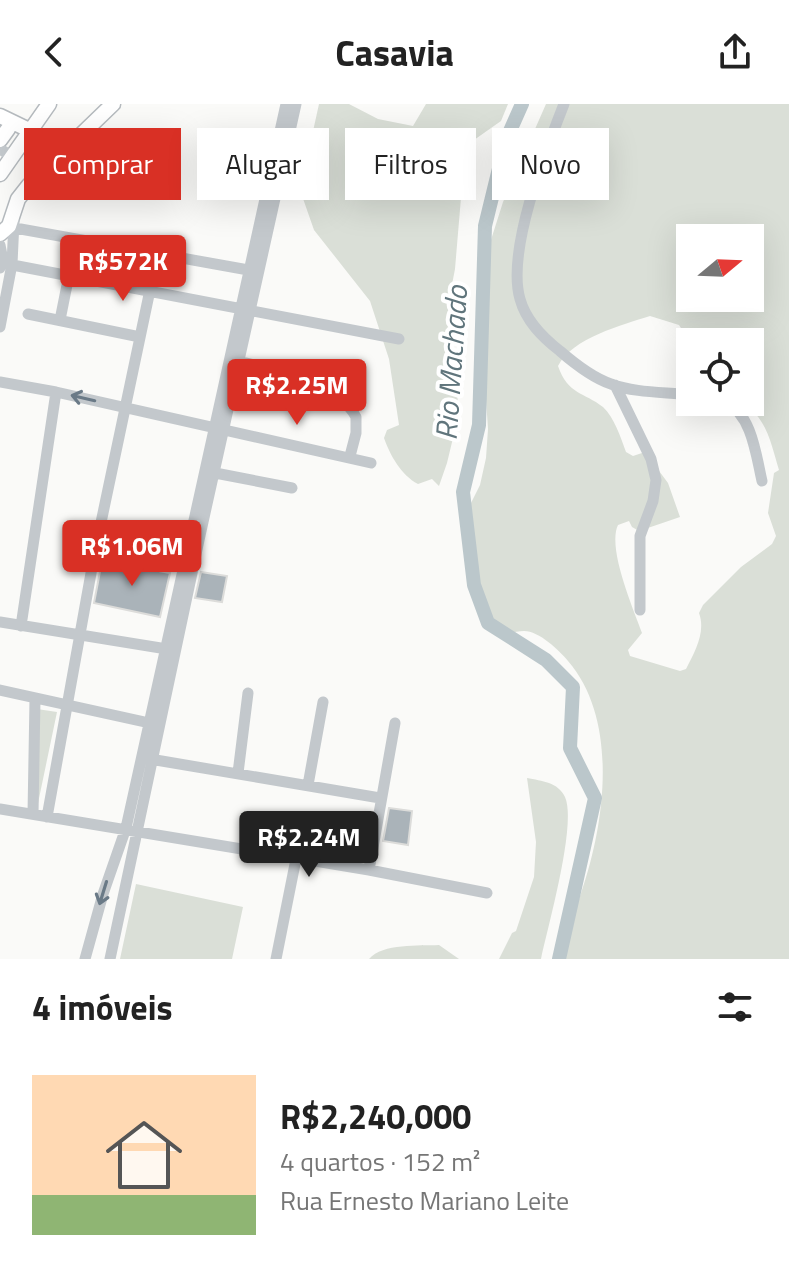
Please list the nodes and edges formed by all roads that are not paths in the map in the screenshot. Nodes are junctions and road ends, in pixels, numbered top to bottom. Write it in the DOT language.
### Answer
graph roads {
  1 [pos="49,104"];
  2 [pos="113,104"];
  3 [pos="286,104"];
  4 [pos="296,104"];
  5 [pos="564,104"];
  6 [pos="2,126"];
  7 [pos="31,128"];
  8 [pos="285,128"];
  9 [pos="285,128"];
  10 [pos="24,129"];
  11 [pos="24,135"];
  12 [pos="10,150"];
  13 [pos="0,174"];
  14 [pos="269,200"];
  15 [pos="16,204"];
  16 [pos="15,228"];
  17 [pos="0,234"];
  18 [pos="0,245"];
  19 [pos="4,266"];
  20 [pos="252,271"];
  21 [pos="69,275"];
  22 [pos="150,290"];
  23 [pos="244,309"];
  24 [pos="28,314"];
  25 [pos="1,319"];
  26 [pos="60,320"];
  27 [pos="140,337"];
  28 [pos="399,339"];
  29 [pos="234,360"];
  30 [pos="0,382"];
  31 [pos="615,385"];
  32 [pos="56,392"];
  33 [pos="676,393"];
  34 [pos="125,407"];
  35 [pos="741,416"];
  36 [pos="219,428"];
  37 [pos="350,456"];
  38 [pos="371,463"];
  39 [pos="210,472"];
  40 [pos="762,481"];
  41 [pos="292,488"];
  42 [pos="640,610"];
  43 [pos="0,622"];
  44 [pos="21,626"];
  45 [pos="79,636"];
  46 [pos="172,649"];
  47 [pos="0,690"];
  48 [pos="248,693"];
  49 [pos="35,699"];
  50 [pos="323,702"];
  51 [pos="66,704"];
  52 [pos="154,723"];
  53 [pos="395,723"];
  54 [pos="146,759"];
  55 [pos="238,773"];
  56 [pos="308,785"];
  57 [pos="380,798"];
  58 [pos="0,809"];
  59 [pos="33,814"];
  60 [pos="47,817"];
  61 [pos="131,829"];
  62 [pos="116,855"];
  63 [pos="130,858"];
  64 [pos="296,859"];
  65 [pos="369,870"];
  66 [pos="487,893"];
  67 [pos="85,959"];
  68 [pos="110,959"];
  69 [pos="276,959"];
  1 -- 7 [label="main road"];
  2 -- 15 [label="main road"];
  3 -- 8 [label="street"];
  4 -- 9 [label="street"];
  5 -- 31 [label="street"];
  6 -- 10 [label="main road"];
  6 -- 12 [label="main road"];
  11 -- 12 [label="main road"];
  12 -- 13 [label="main road"];
  14 -- 20 [label="street"];
  15 -- 16 [label="street"];
  15 -- 17 [label="main road"];
  16 -- 19 [label="street"];
  16 -- 20 [label="street"];
  18 -- 19 [label="street"];
  19 -- 21 [label="street"];
  19 -- 25 [label="street"];
  20 -- 23 [label="street"];
  21 -- 22 [label="street"];
  21 -- 26 [label="street"];
  22 -- 23 [label="street"];
  22 -- 27 [label="street"];
  23 -- 28 [label="street"];
  23 -- 29 [label="street"];
  24 -- 26 [label="street"];
  26 -- 27 [label="street"];
  27 -- 34 [label="street"];
  29 -- 36 [label="street"];
  29 -- 37 [label="street"];
  30 -- 32 [label="street"];
  31 -- 33 [label="street"];
  31 -- 42 [label="street"];
  34 -- 32 [label="street, one-way"];
  32 -- 44 [label="street"];
  34 -- 36 [label="street"];
  34 -- 45 [label="street"];
  35 -- 40 [label="street"];
  36 -- 37 [label="street"];
  36 -- 39 [label="street"];
  37 -- 38 [label="street"];
  39 -- 41 [label="street"];
  39 -- 46 [label="street"];
  43 -- 44 [label="street"];
  44 -- 45 [label="street"];
  45 -- 46 [label="street"];
  45 -- 51 [label="street"];
  46 -- 52 [label="street"];
  47 -- 49 [label="street"];
  48 -- 55 [label="street"];
  49 -- 51 [label="street"];
  49 -- 59 [label="street"];
  50 -- 56 [label="street"];
  51 -- 52 [label="street"];
  51 -- 60 [label="street"];
  52 -- 54 [label="street"];
  53 -- 57 [label="street"];
  54 -- 55 [label="street"];
  54 -- 61 [label="street"];
  55 -- 56 [label="street"];
  56 -- 57 [label="street"];
  57 -- 65 [label="street"];
  58 -- 59 [label="street"];
  59 -- 60 [label="street"];
  60 -- 61 [label="street"];
  61 -- 62 [label="street"];
  61 -- 63 [label="street"];
  61 -- 64 [label="street"];
  62 -- 63 [label="street"];
  62 -- 67 [label="street, one-way"];
  63 -- 68 [label="street"];
  64 -- 65 [label="street"];
  64 -- 69 [label="street"];
  65 -- 66 [label="street"];
}
